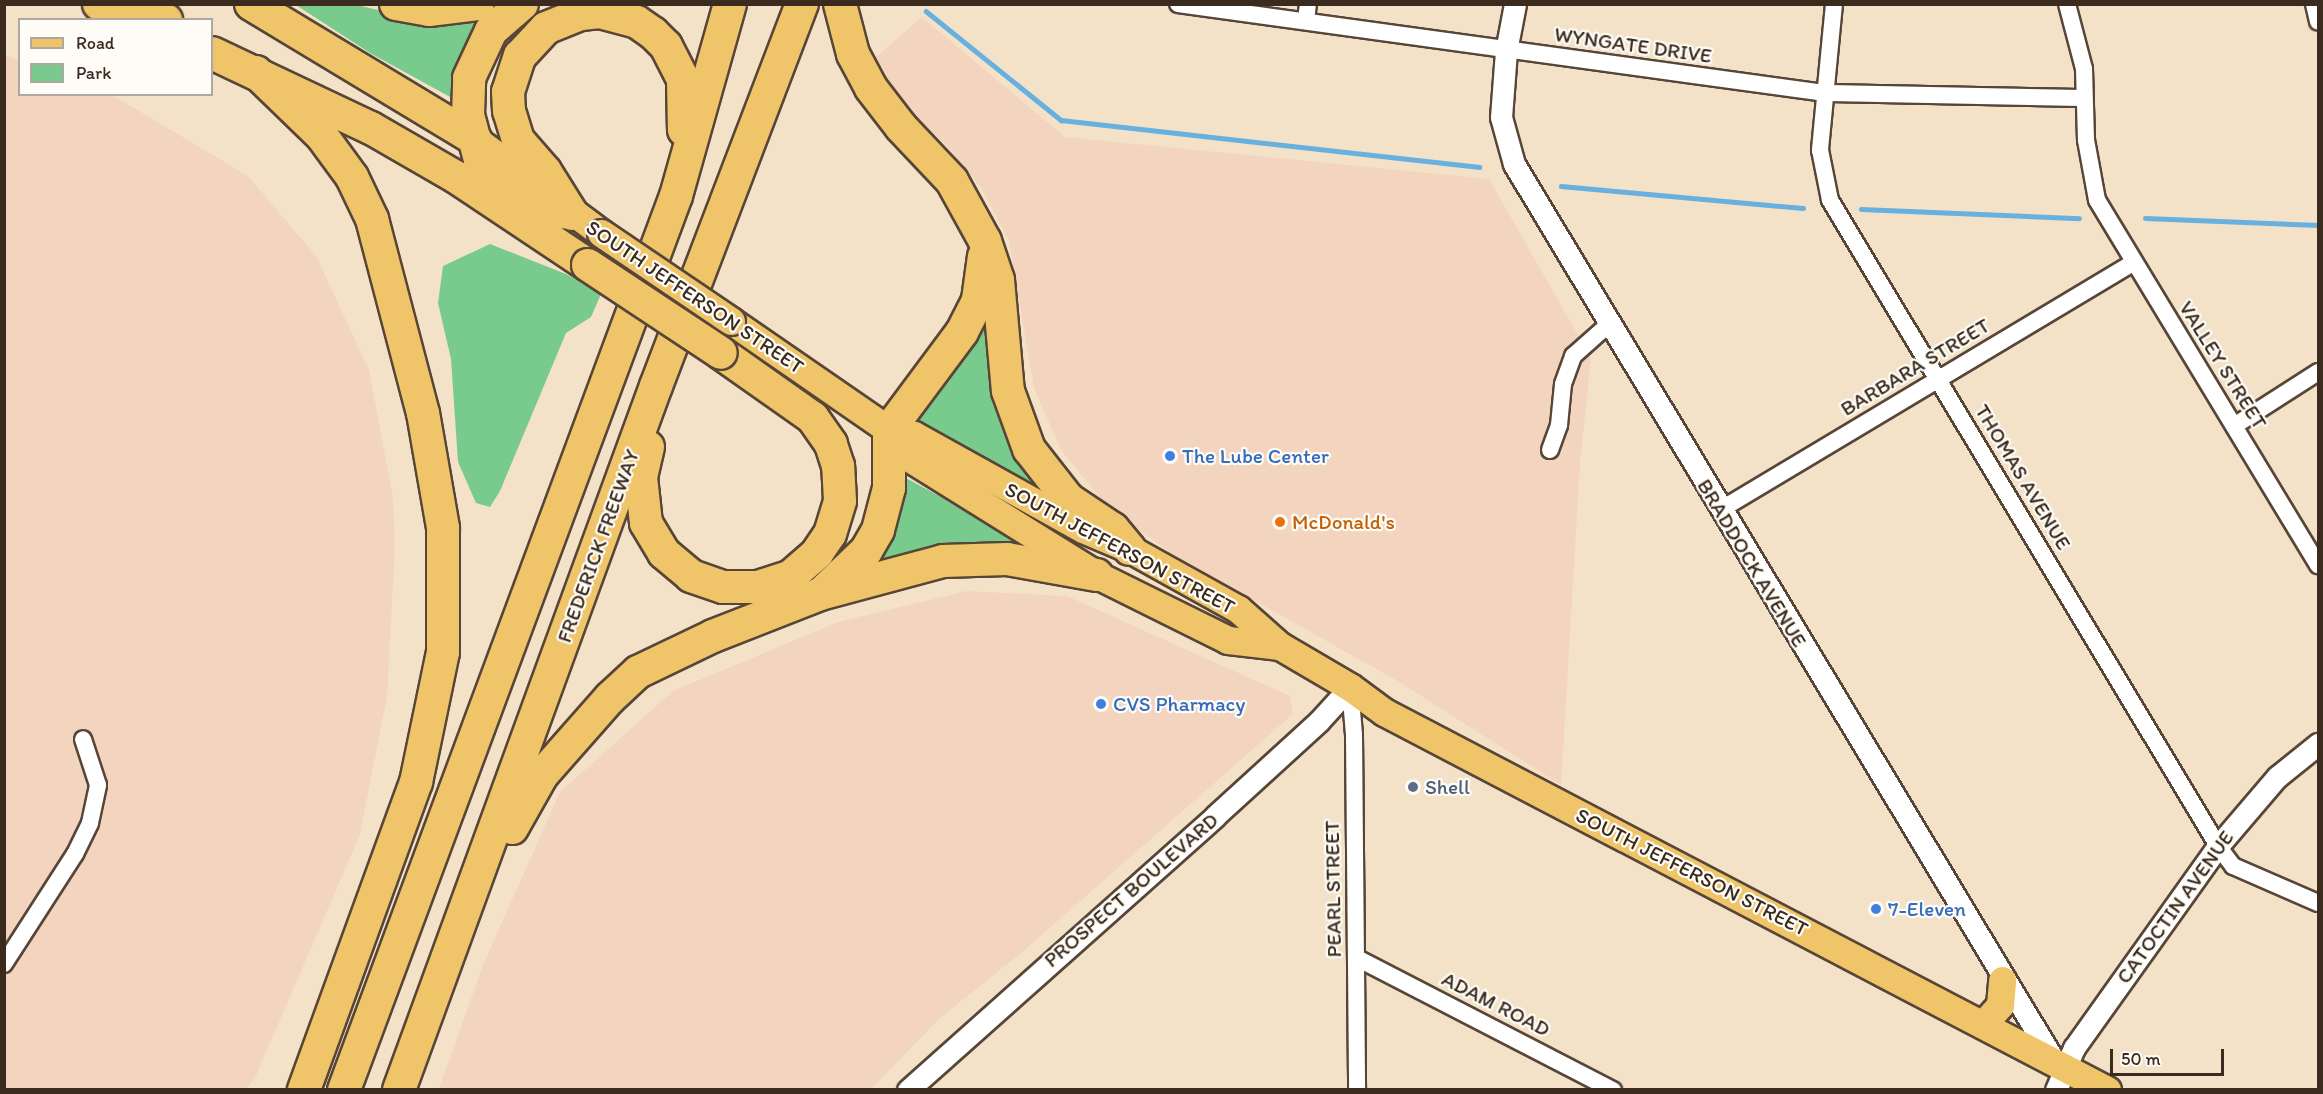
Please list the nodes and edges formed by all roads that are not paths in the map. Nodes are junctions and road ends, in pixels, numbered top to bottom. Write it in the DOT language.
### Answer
graph roads {
  1 [pos="99,4"];
  2 [pos="251,4"];
  3 [pos="280,4"];
  4 [pos="396,4"];
  5 [pos="478,4"];
  6 [pos="522,4"];
  7 [pos="730,4"];
  8 [pos="802,4"];
  9 [pos="840,4"];
  10 [pos="1178,4"];
  11 [pos="1515,4"];
  12 [pos="1834,4"];
  13 [pos="2067,4"];
  14 [pos="2314,4"];
  15 [pos="1307,12"];
  16 [pos="138,16"];
  17 [pos="2319,22"];
  18 [pos="213,37"];
  19 [pos="1506,51"];
  20 [pos="213,52"];
  21 [pos="256,72"];
  22 [pos="375,76"];
  23 [pos="1824,93"];
  24 [pos="2084,98"];
  25 [pos="475,139"];
  26 [pos="493,185"];
  27 [pos="676,196"];
  28 [pos="572,214"];
  29 [pos="985,242"];
  30 [pos="2133,263"];
  31 [pos="1609,324"];
  32 [pos="2319,372"];
  33 [pos="1938,380"];
  34 [pos="656,386"];
  35 [pos="2234,426"];
  36 [pos="889,430"];
  37 [pos="1550,450"];
  38 [pos="1720,510"];
  39 [pos="1130,549"];
  40 [pos="2319,566"];
  41 [pos="1097,575"];
  42 [pos="820,594"];
  43 [pos="1280,646"];
  44 [pos="1350,687"];
  45 [pos="83,739"];
  46 [pos="2319,744"];
  47 [pos="2218,846"];
  48 [pos="2319,903"];
  49 [pos="456,936"];
  50 [pos="1358,958"];
  51 [pos="4,964"];
  52 [pos="2002,980"];
  53 [pos="1984,1023"];
  54 [pos="2058,1071"];
  55 [pos="304,1089"];
  56 [pos="344,1089"];
  57 [pos="399,1089"];
  58 [pos="908,1089"];
  59 [pos="1357,1089"];
  60 [pos="1613,1089"];
  61 [pos="2107,1089"];
  1 -- 16 [label="highway"];
  2 -- 22 [label="highway"];
  3 -- 22 [label="highway"];
  4 -- 5 [label="highway"];
  6 -- 25 [label="highway"];
  7 -- 27 [label="highway"];
  8 -- 34 [label="highway, FREDERICK FREEWAY"];
  9 -- 29 [label="highway"];
  10 -- 15 [label="street, WYNGATE DRIVE"];
  11 -- 19 [label="street, BRADDOCK AVENUE"];
  12 -- 23 [label="street, THOMAS AVENUE"];
  13 -- 24 [label="street"];
  14 -- 17 [label="street"];
  15 -- 19 [label="street, WYNGATE DRIVE"];
  18 -- 26 [label="highway"];
  19 -- 23 [label="street, WYNGATE DRIVE"];
  19 -- 31 [label="street, BRADDOCK AVENUE"];
  20 -- 21 [label="highway"];
  21 -- 34 [label="highway, bridge"];
  21 -- 55 [label="highway"];
  22 -- 25 [label="highway"];
  23 -- 24 [label="street, WYNGATE DRIVE"];
  23 -- 33 [label="street, THOMAS AVENUE"];
  24 -- 30 [label="street, VALLEY STREET"];
  25 -- 26 [label="highway"];
  25 -- 28 [label="main road"];
  26 -- 28 [label="main road, SOUTH JEFFERSON STREET"];
  27 -- 28 [label="highway"];
  27 -- 56 [label="highway"];
  28 -- 36 [label="main road, SOUTH JEFFERSON STREET, bridge"];
  29 -- 36 [label="highway"];
  29 -- 39 [label="highway"];
  30 -- 33 [label="street, BARBARA STREET"];
  30 -- 35 [label="street, VALLEY STREET"];
  31 -- 37 [label="street"];
  31 -- 38 [label="street, BRADDOCK AVENUE"];
  32 -- 35 [label="street"];
  33 -- 38 [label="street, BARBARA STREET"];
  33 -- 47 [label="street, THOMAS AVENUE"];
  34 -- 49 [label="highway, FREDERICK FREEWAY"];
  35 -- 40 [label="street, VALLEY STREET"];
  36 -- 39 [label="main road, SOUTH JEFFERSON STREET"];
  36 -- 41 [label="main road, SOUTH JEFFERSON STREET"];
  36 -- 42 [label="highway"];
  38 -- 52 [label="street, BRADDOCK AVENUE"];
  39 -- 43 [label="main road, SOUTH JEFFERSON STREET"];
  41 -- 42 [label="highway"];
  41 -- 43 [label="main road, SOUTH JEFFERSON STREET"];
  42 -- 49 [label="highway"];
  43 -- 44 [label="main road, SOUTH JEFFERSON STREET"];
  44 -- 50 [label="street, PEARL STREET"];
  44 -- 53 [label="main road, SOUTH JEFFERSON STREET"];
  44 -- 58 [label="street, PROSPECT BOULEVARD"];
  45 -- 51 [label="street"];
  46 -- 47 [label="street, CATOCTIN AVENUE"];
  47 -- 48 [label="street, THOMAS AVENUE"];
  47 -- 54 [label="street, CATOCTIN AVENUE"];
  49 -- 57 [label="highway, FREDERICK FREEWAY"];
  50 -- 59 [label="street, PEARL STREET"];
  50 -- 60 [label="street, ADAM ROAD"];
  52 -- 53 [label="main road"];
  52 -- 54 [label="street, BRADDOCK AVENUE"];
  53 -- 54 [label="main road, SOUTH JEFFERSON STREET"];
  54 -- 61 [label="main road, SOUTH JEFFERSON STREET"];
}
